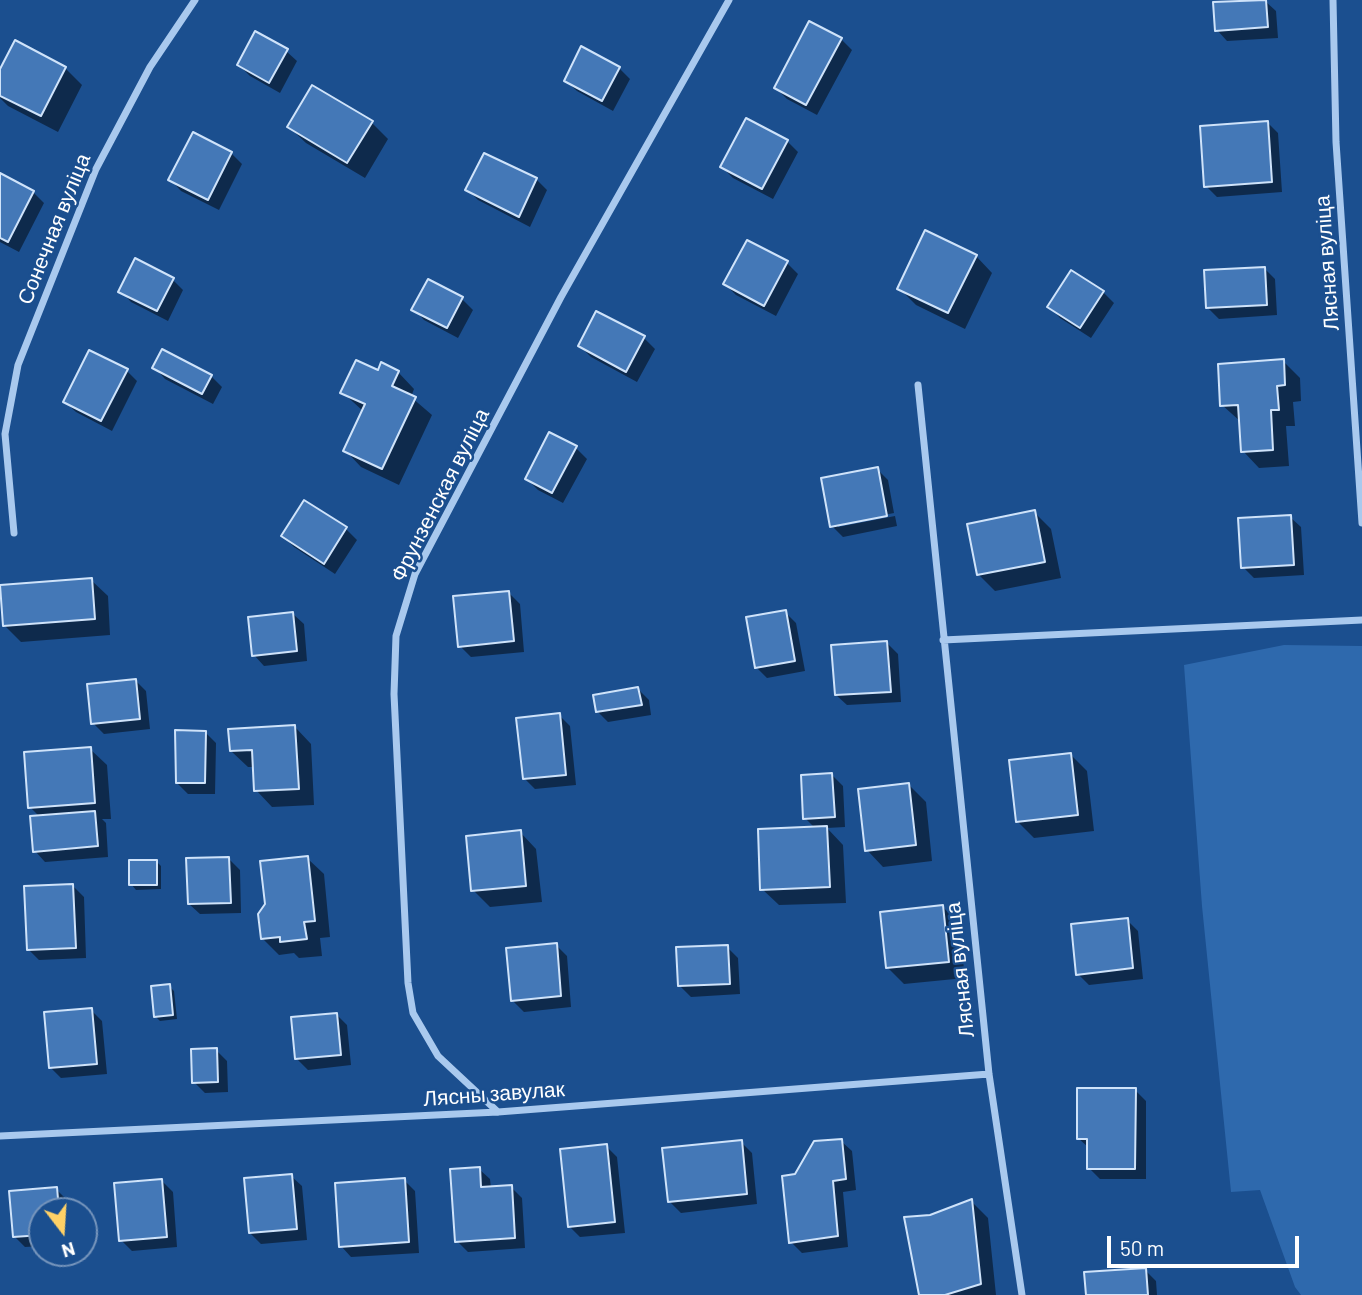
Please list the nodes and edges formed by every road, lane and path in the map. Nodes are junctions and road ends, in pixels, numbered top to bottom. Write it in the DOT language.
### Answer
graph roads {
  1 [pos="195,0"];
  2 [pos="729,0"];
  3 [pos="1333,0"];
  4 [pos="918,384"];
  5 [pos="1362,523"];
  6 [pos="13,533"];
  7 [pos="1362,620"];
  8 [pos="943,640"];
  9 [pos="989,1074"];
  10 [pos="498,1112"];
  11 [pos="0,1136"];
  12 [pos="1022,1295"];
  1 -- 6 [label="street, Сонечная вуліца"];
  2 -- 10 [label="street, Фрунзенская вуліца"];
  3 -- 5 [label="street, Лясная вуліца"];
  4 -- 8 [label="street, Лясная вуліца"];
  7 -- 8 [label="street"];
  8 -- 9 [label="street, Лясная вуліца"];
  9 -- 10 [label="street, Лясны завулак"];
  9 -- 12 [label="street, Лясная вуліца"];
  10 -- 11 [label="street, Лясны завулак"];
}
